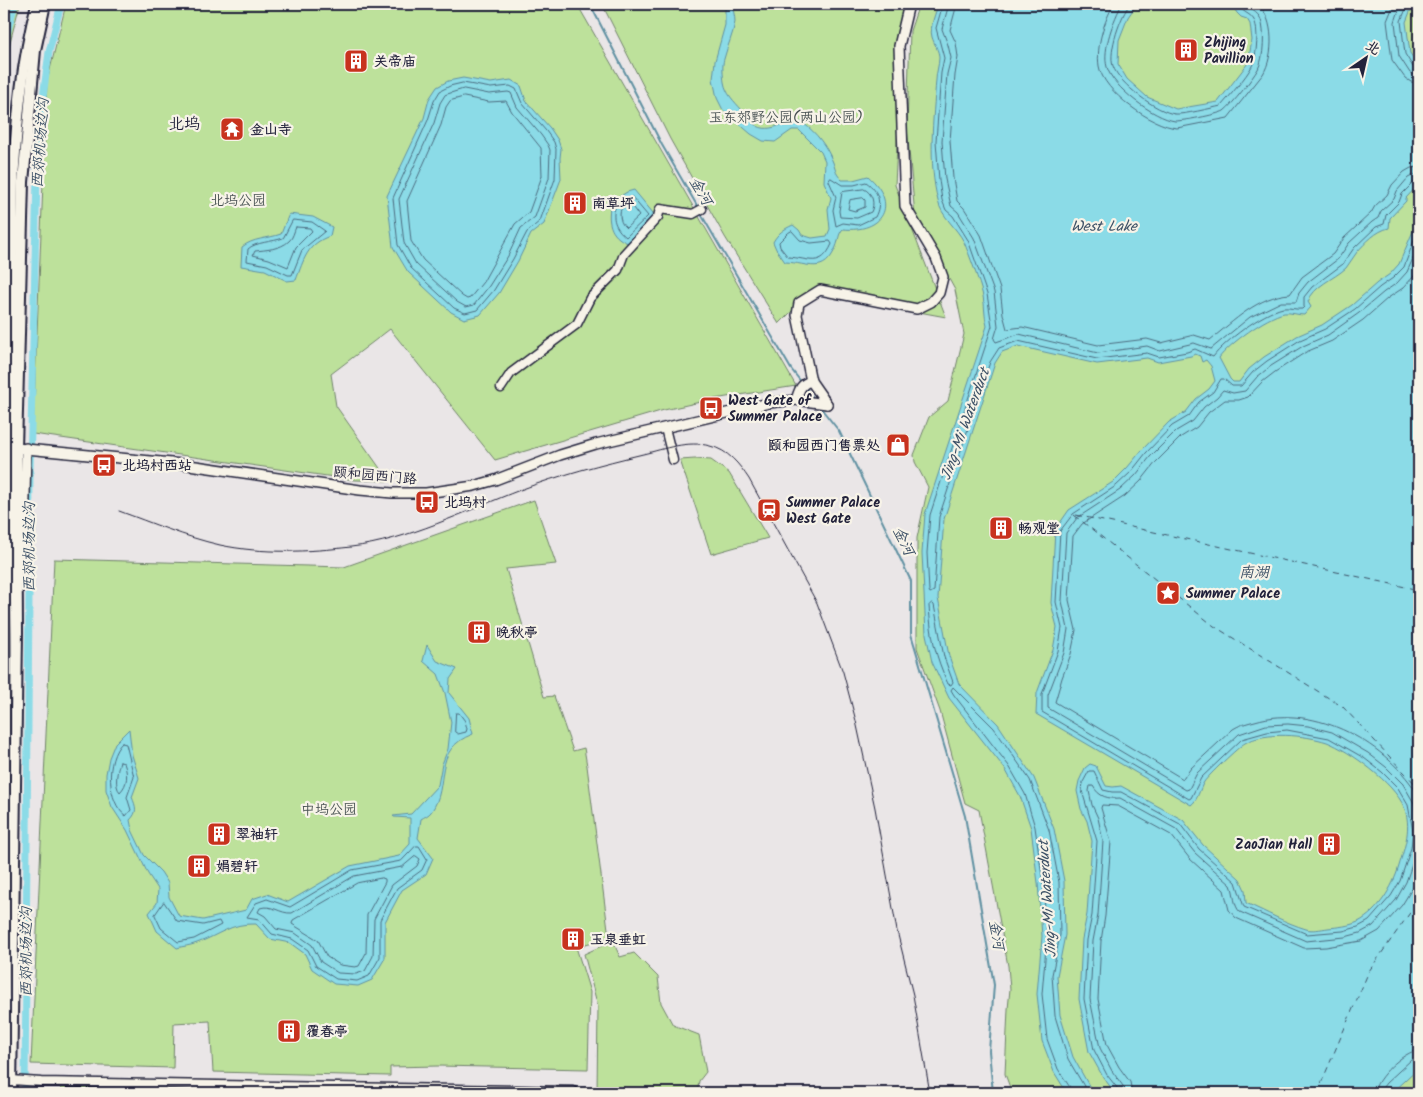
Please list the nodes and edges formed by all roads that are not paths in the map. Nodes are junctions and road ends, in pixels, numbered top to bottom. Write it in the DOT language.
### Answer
graph roads {
  1 [pos="37,4"];
  2 [pos="46,4"];
  3 [pos="909,4"];
  4 [pos="700,210"];
  5 [pos="806,383"];
  6 [pos="502,388"];
  7 [pos="796,400"];
  8 [pos="665,428"];
  9 [pos="12,445"];
  10 [pos="672,460"];
  11 [pos="24,546"];
  12 [pos="17,558"];
  13 [pos="4,812"];
  14 [pos="11,1080"];
  15 [pos="573,1091"];
  16 [pos="11,1093"];
  1 -- 9 [label="main road"];
  2 -- 9 [label="main road"];
  3 -- 5 [label="street"];
  4 -- 6 [label="street"];
  5 -- 7 [label="street"];
  5 -- 7 [label="street, 颐和园西门路"];
  7 -- 8 [label="street, 颐和园西门路"];
  8 -- 9 [label="street, 颐和园西门路"];
  8 -- 10 [label="street"];
  9 -- 11 [label="street"];
  9 -- 12 [label="main road"];
  9 -- 13 [label="main road"];
  11 -- 12 [label="main road"];
  12 -- 14 [label="main road"];
  14 -- 15 [label="street"];
  14 -- 16 [label="main road"];
}
